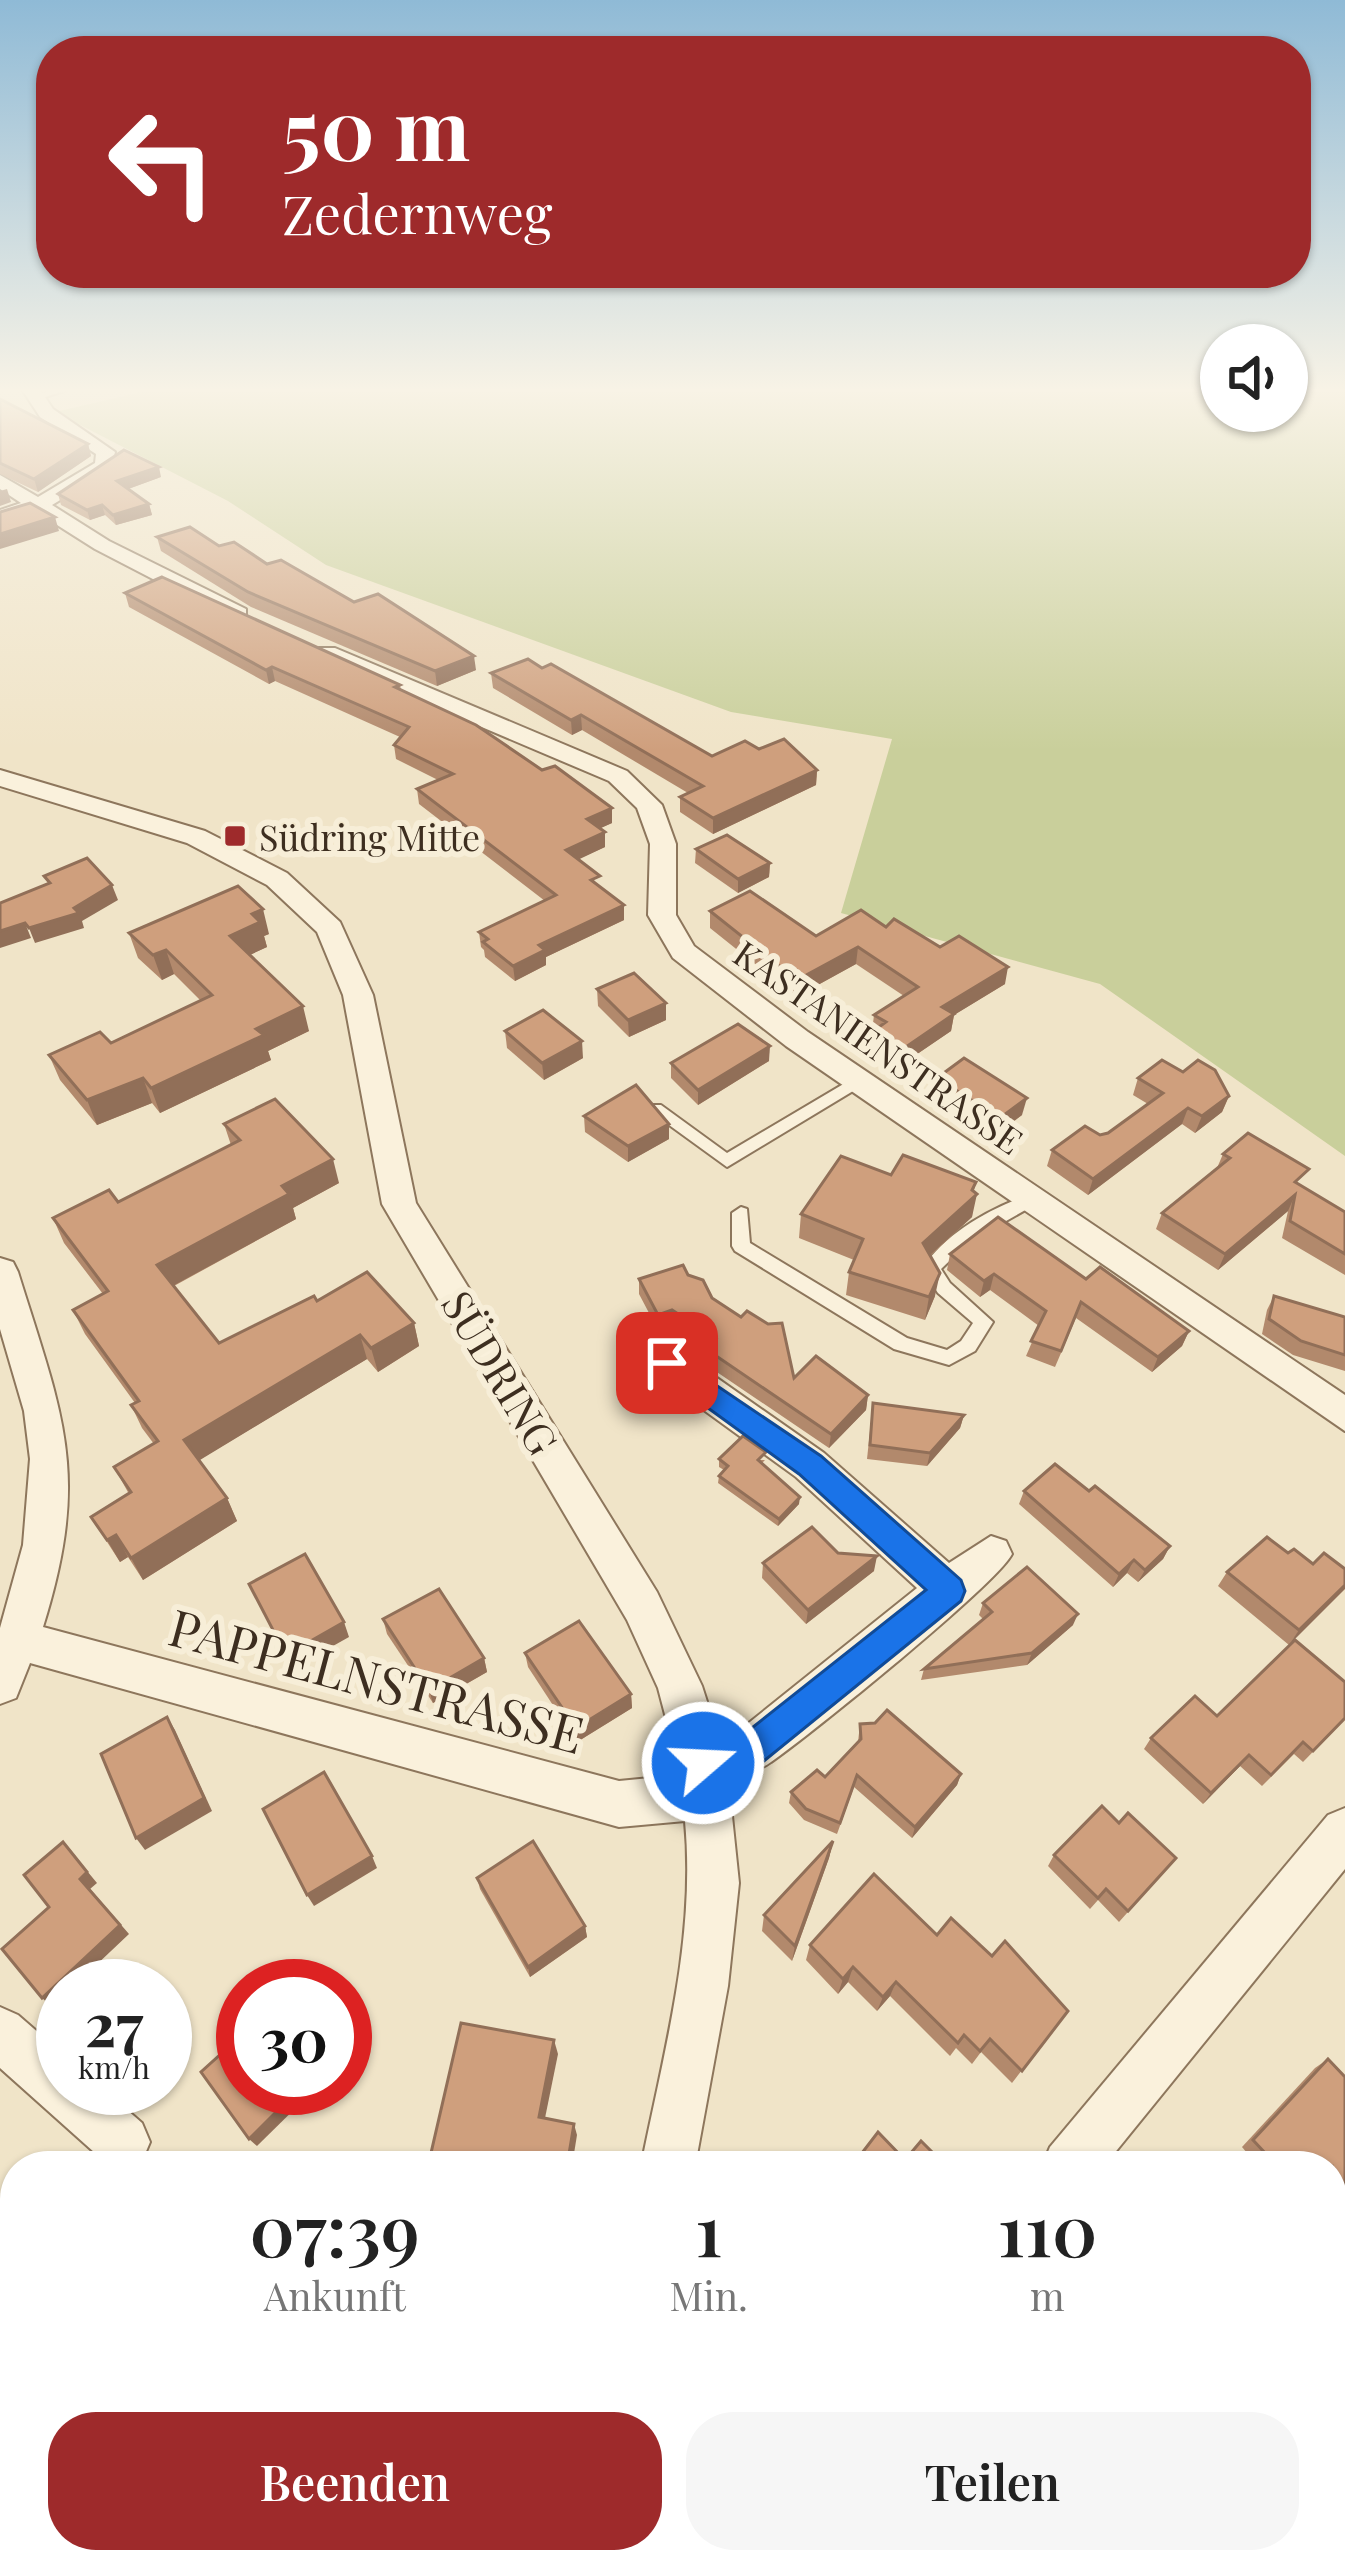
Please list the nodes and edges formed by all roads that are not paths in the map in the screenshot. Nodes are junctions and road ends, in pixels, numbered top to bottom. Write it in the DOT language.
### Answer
graph roads {
  1 [pos="47,511"];
  2 [pos="261,624"];
  3 [pos="299,641"];
  4 [pos="0,778"];
  5 [pos="857,1081"];
  6 [pos="655,1108"];
  7 [pos="1030,1200"];
  8 [pos="742,1213"];
  9 [pos="3,1295"];
  10 [pos="667,1363"];
  11 [pos="1345,1415"];
  12 [pos="991,1553"];
  13 [pos="949,1591"];
  14 [pos="18,1640"];
  15 [pos="0,1683"];
  16 [pos="705,1779"];
  17 [pos="1345,1832"];
  18 [pos="0,2032"];
  19 [pos="123,2142"];
  20 [pos="671,2151"];
  21 [pos="1081,2151"];
  1 -- 2 [label="street"];
  3 -- 5 [label="street, KASTANIENSTRASSE"];
  4 -- 16 [label="street, SÜDRING"];
  5 -- 6 [label="lane"];
  5 -- 7 [label="street, KASTANIENSTRASSE"];
  7 -- 8 [label="lane"];
  7 -- 11 [label="street, KASTANIENSTRASSE"];
  9 -- 14 [label="street"];
  10 -- 13 [label="street"];
  12 -- 13 [label="street, PAPPELNSTRASSE"];
  13 -- 16 [label="street, PAPPELNSTRASSE"];
  14 -- 15 [label="street"];
  14 -- 16 [label="street, PAPPELNSTRASSE"];
  16 -- 20 [label="street, SÜDRING"];
  17 -- 21 [label="street"];
  18 -- 19 [label="street"];
}
